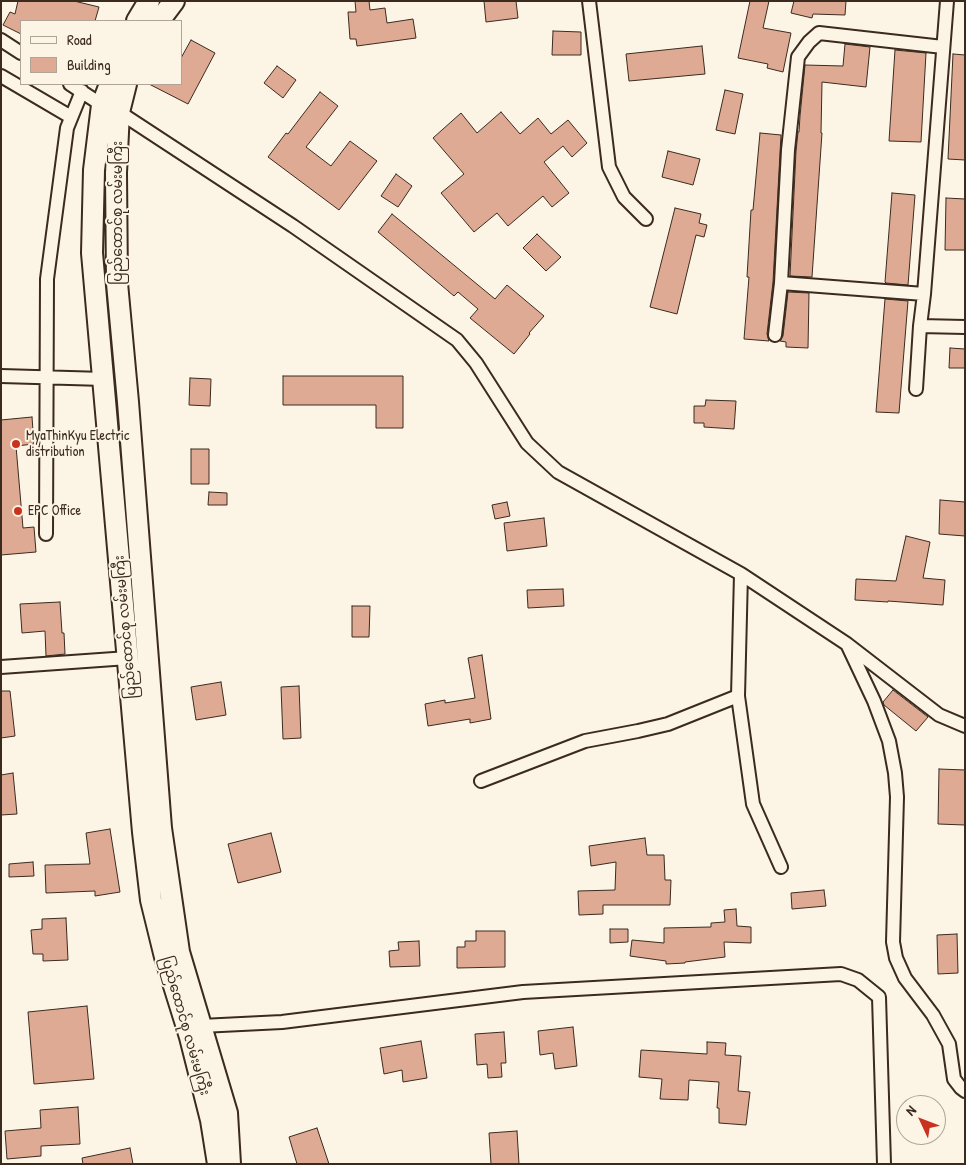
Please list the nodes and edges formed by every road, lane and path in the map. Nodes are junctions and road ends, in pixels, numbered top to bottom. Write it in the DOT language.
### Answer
graph roads {
  1 [pos="149,1"];
  2 [pos="174,1"];
  3 [pos="589,1"];
  4 [pos="947,1"];
  5 [pos="138,20"];
  6 [pos="160,20"];
  7 [pos="1,40"];
  8 [pos="943,47"];
  9 [pos="20,52"];
  10 [pos="1,76"];
  11 [pos="72,85"];
  12 [pos="110,85"];
  13 [pos="125,85"];
  14 [pos="82,91"];
  15 [pos="111,109"];
  16 [pos="71,117"];
  17 [pos="646,219"];
  18 [pos="781,284"];
  19 [pos="924,294"];
  20 [pos="920,326"];
  21 [pos="965,327"];
  22 [pos="775,335"];
  23 [pos="1,376"];
  24 [pos="47,377"];
  25 [pos="104,379"];
  26 [pos="916,389"];
  27 [pos="46,534"];
  28 [pos="741,574"];
  29 [pos="847,644"];
  30 [pos="128,658"];
  31 [pos="1,667"];
  32 [pos="738,696"];
  33 [pos="965,726"];
  34 [pos="481,782"];
  35 [pos="781,867"];
  36 [pos="200,1026"];
  37 [pos="965,1091"];
  38 [pos="218,1164"];
  39 [pos="230,1164"];
  40 [pos="884,1164"];
  1 -- 5 [label="main road"];
  2 -- 6 [label="main road"];
  3 -- 17 [label="street"];
  4 -- 8 [label="street"];
  7 -- 9 [label="street"];
  8 -- 18 [label="street"];
  8 -- 19 [label="street"];
  10 -- 16 [label="street"];
  11 -- 14 [label="street"];
  12 -- 15 [label="main road, ပြည်ထောင်စု လမ်းမကြီး"];
  13 -- 15 [label="main road, ပြည်ထောင်စု လမ်းမကြီး"];
  14 -- 15 [label="street"];
  14 -- 16 [label="street"];
  15 -- 25 [label="main road, ပြည်ထောင်စု လမ်းမကြီး"];
  15 -- 28 [label="street"];
  15 -- 36 [label="main road, ပြည်ထောင်စု လမ်းမကြီး"];
  16 -- 24 [label="street"];
  18 -- 19 [label="street"];
  18 -- 22 [label="street"];
  19 -- 20 [label="street"];
  20 -- 21 [label="street"];
  20 -- 26 [label="street"];
  23 -- 24 [label="street"];
  24 -- 25 [label="street"];
  24 -- 27 [label="street"];
  25 -- 30 [label="main road, ပြည်ထောင်စု လမ်းမကြီး"];
  28 -- 29 [label="street"];
  28 -- 32 [label="street"];
  29 -- 33 [label="street"];
  29 -- 37 [label="street"];
  30 -- 31 [label="street"];
  30 -- 38 [label="main road, ပြည်ထောင်စု လမ်းမကြီး"];
  32 -- 34 [label="street"];
  32 -- 35 [label="street"];
  36 -- 39 [label="main road, ပြည်ထောင်စု လမ်းမကြီး"];
  36 -- 40 [label="street"];
}
